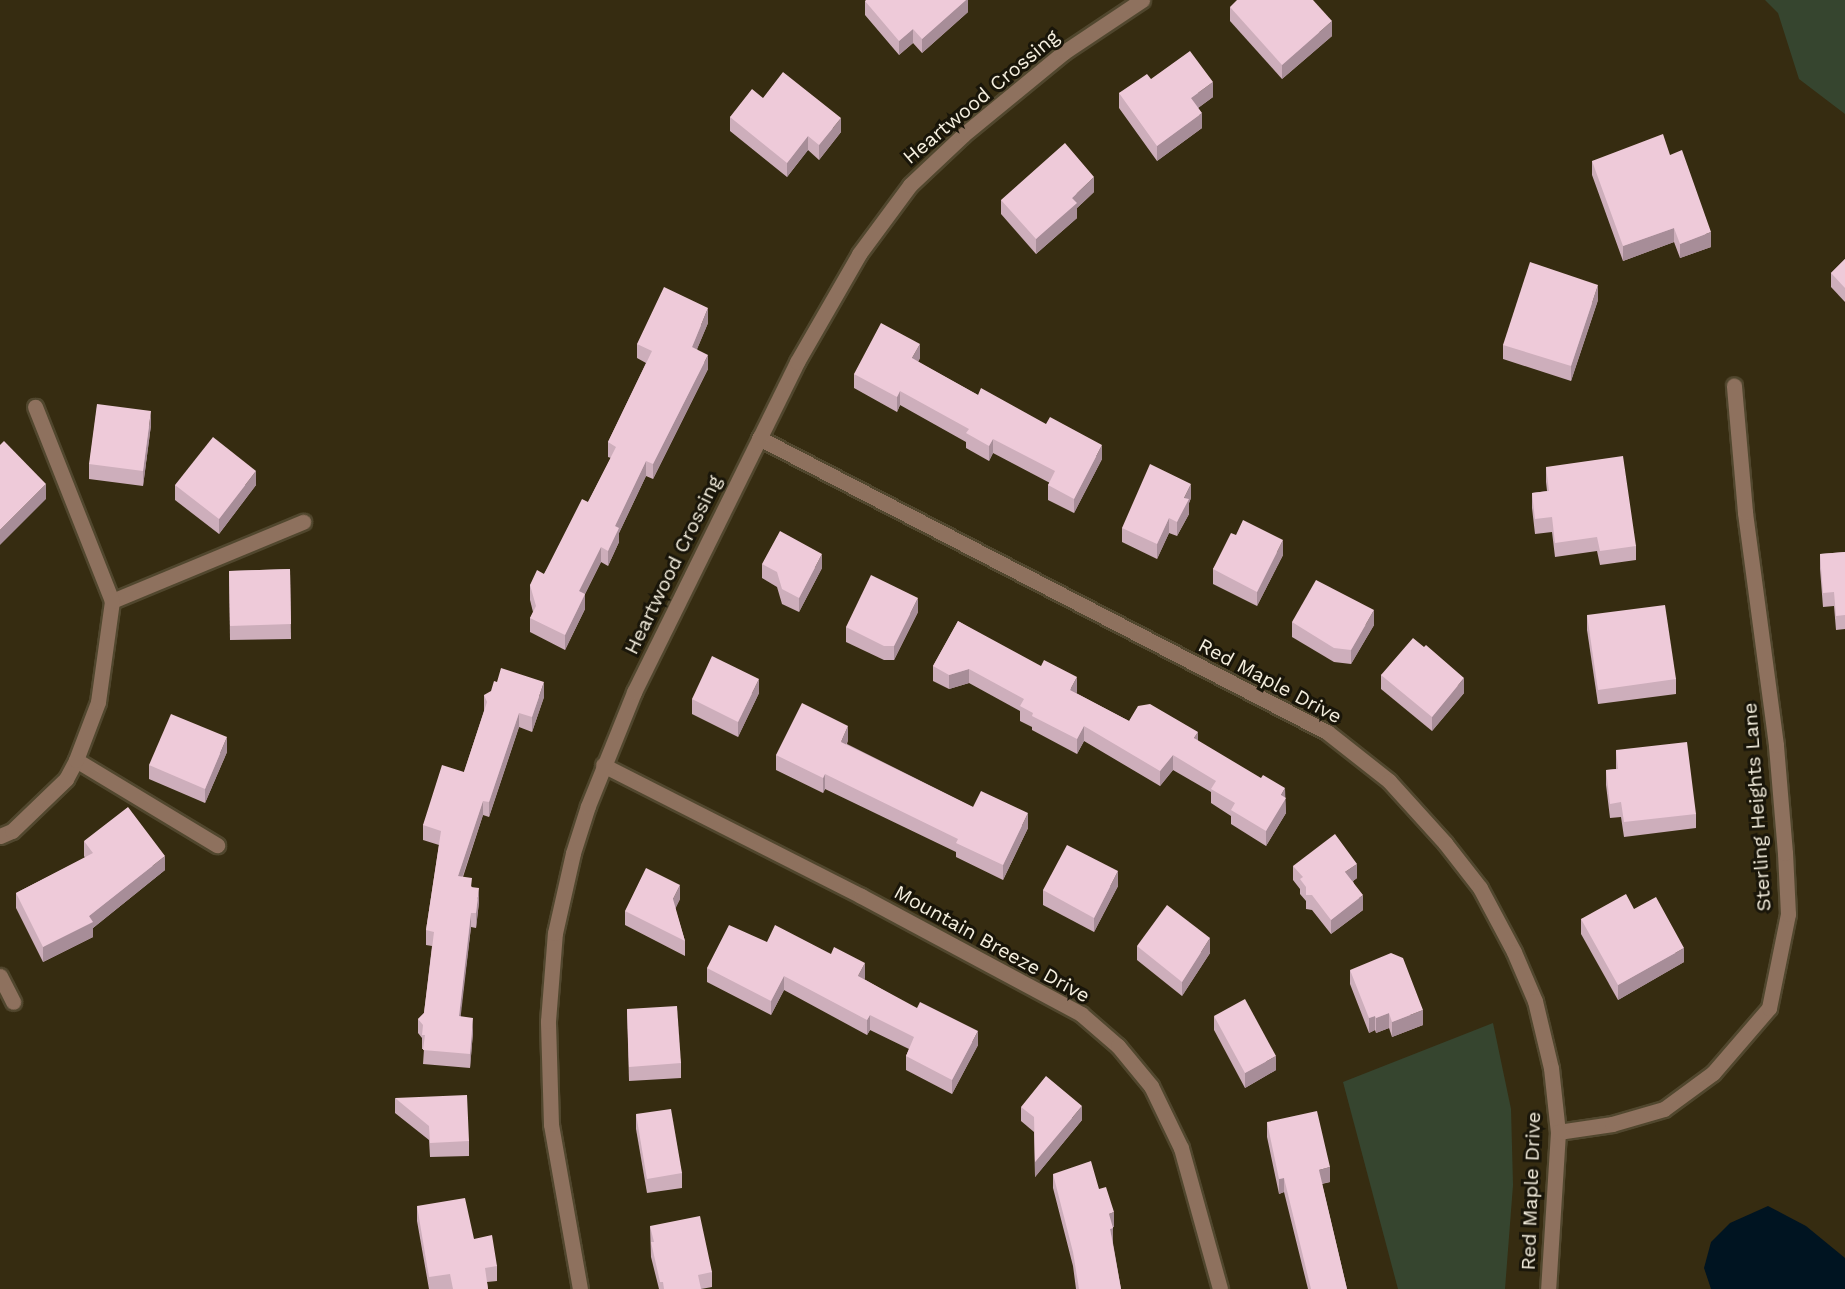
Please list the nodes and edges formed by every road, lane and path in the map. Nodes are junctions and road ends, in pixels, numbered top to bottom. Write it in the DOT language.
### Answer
graph roads {
  1 [pos="1142,0"];
  2 [pos="1734,384"];
  3 [pos="35,407"];
  4 [pos="759,438"];
  5 [pos="303,522"];
  6 [pos="112,601"];
  7 [pos="76,760"];
  8 [pos="603,765"];
  9 [pos="0,836"];
  10 [pos="217,845"];
  11 [pos="0,976"];
  12 [pos="13,1002"];
  13 [pos="1558,1132"];
  14 [pos="580,1289"];
  15 [pos="1220,1289"];
  16 [pos="1548,1289"];
  1 -- 4 [label="street, Heartwood Crossing"];
  2 -- 13 [label="street, Sterling Heights Lane"];
  3 -- 6 [label="street"];
  4 -- 8 [label="street, Heartwood Crossing"];
  4 -- 13 [label="street, Red Maple Drive"];
  5 -- 6 [label="street"];
  6 -- 7 [label="street"];
  7 -- 9 [label="street"];
  7 -- 10 [label="street"];
  8 -- 14 [label="street, Heartwood Crossing"];
  8 -- 15 [label="street, Mountain Breeze Drive"];
  11 -- 12 [label="street"];
  13 -- 16 [label="street, Red Maple Drive"];
}
